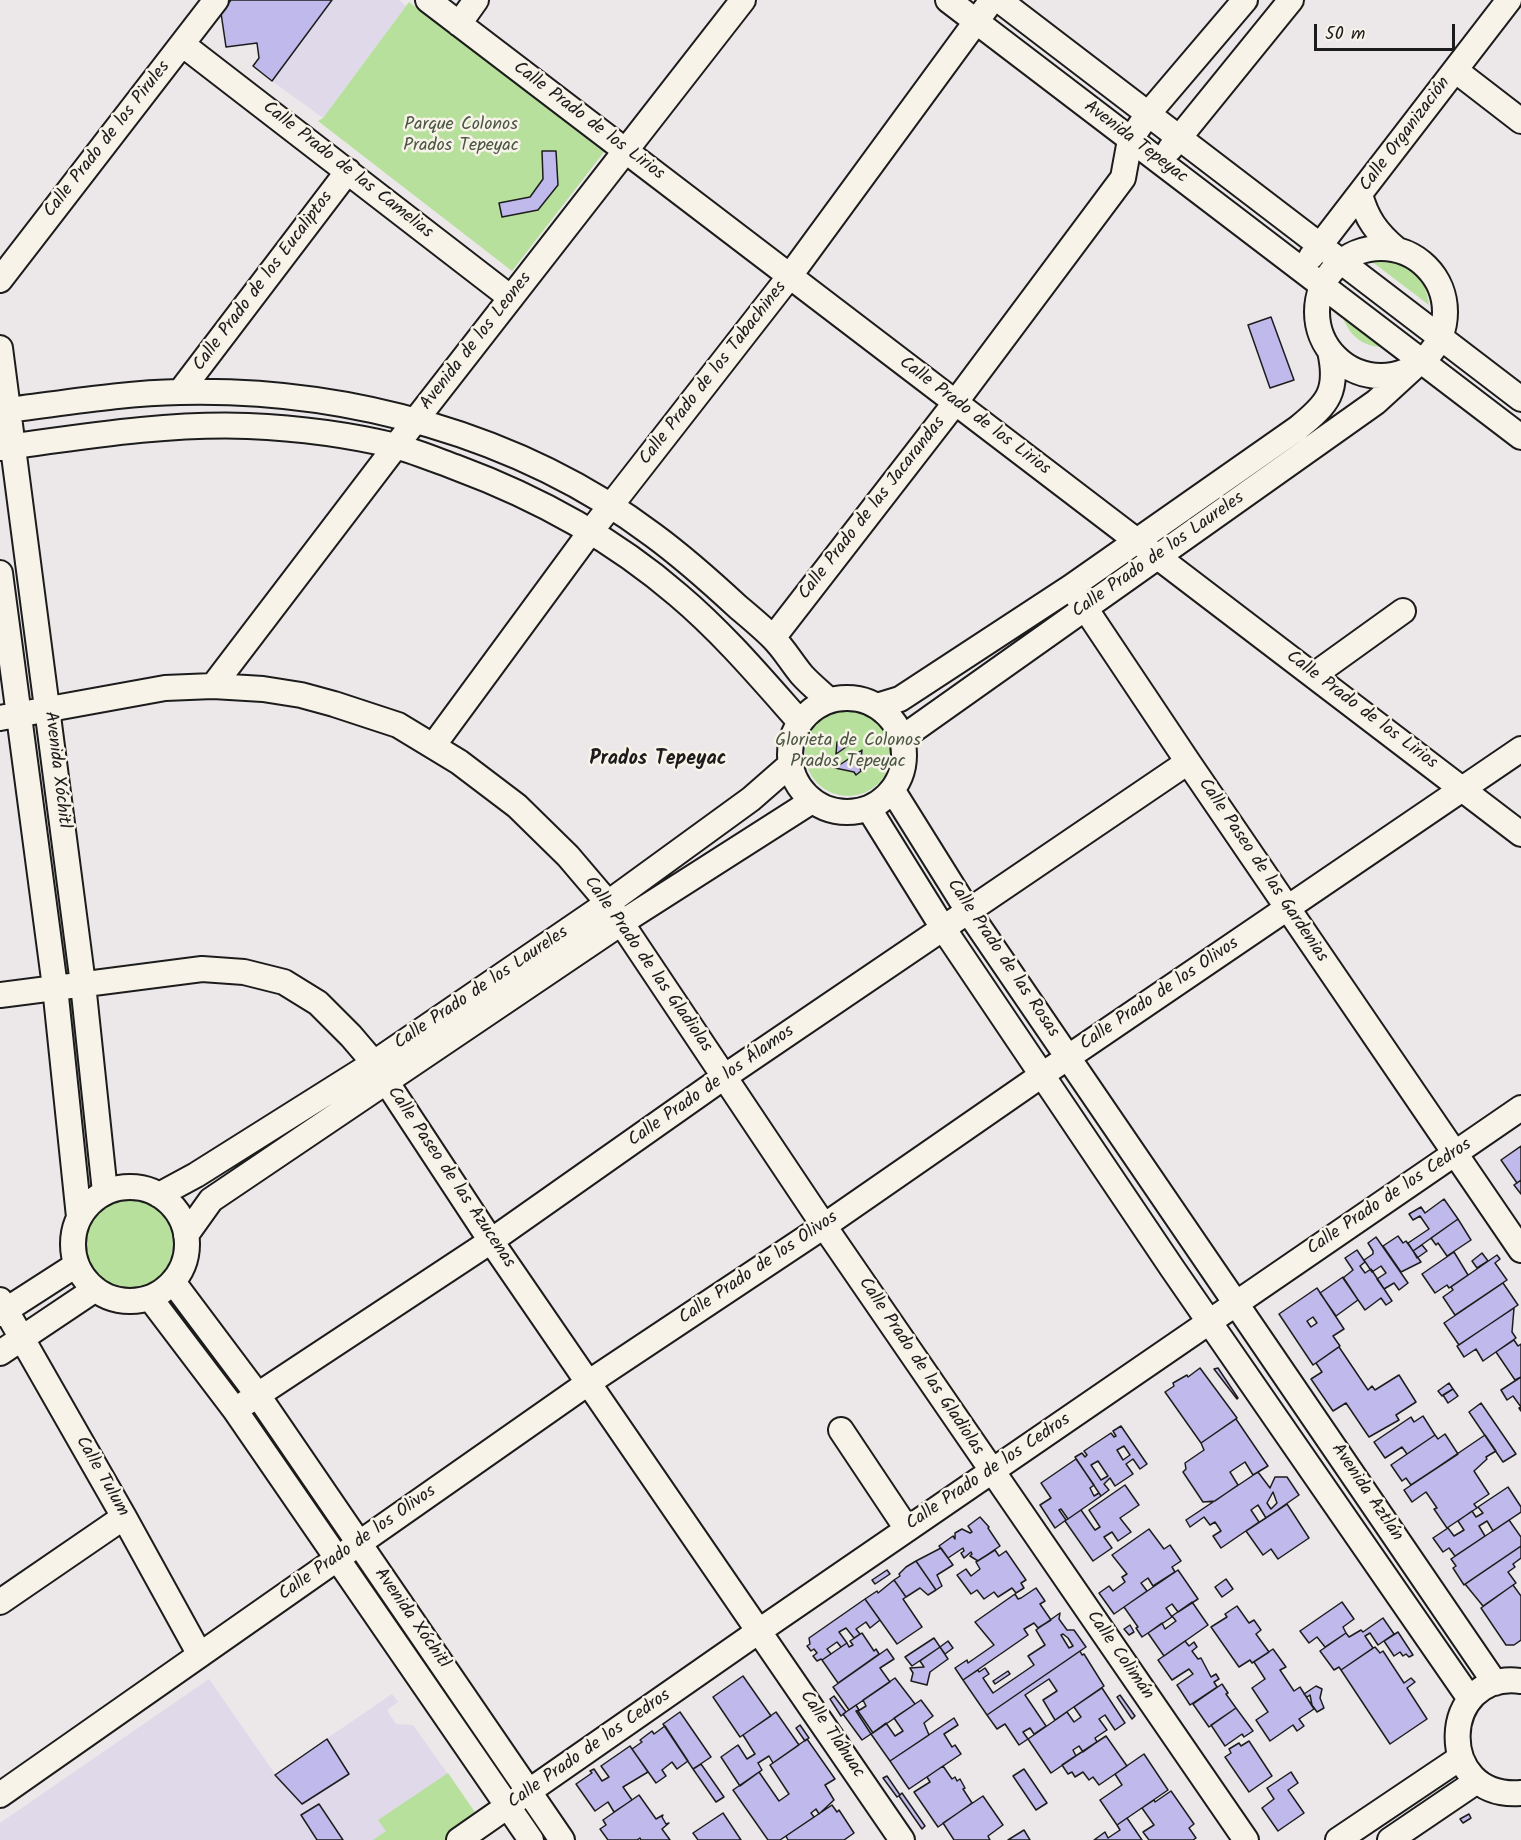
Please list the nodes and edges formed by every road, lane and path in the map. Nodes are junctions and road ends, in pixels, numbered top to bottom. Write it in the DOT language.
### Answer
graph roads {
  1 [pos="216,0"];
  2 [pos="428,0"];
  3 [pos="476,0"];
  4 [pos="743,0"];
  5 [pos="948,0"];
  6 [pos="992,0"];
  7 [pos="999,0"];
  8 [pos="1245,0"];
  9 [pos="1291,0"];
  10 [pos="1509,0"];
  11 [pos="976,22"];
  12 [pos="459,24"];
  13 [pos="182,44"];
  14 [pos="1455,70"];
  15 [pos="1148,114"];
  16 [pos="1521,121"];
  17 [pos="1179,138"];
  18 [pos="1130,140"];
  19 [pos="626,151"];
  20 [pos="1159,162"];
  21 [pos="348,171"];
  22 [pos="1123,178"];
  23 [pos="1360,194"];
  24 [pos="1320,245"];
  25 [pos="1395,249"];
  26 [pos="1341,261"];
  27 [pos="1302,269"];
  28 [pos="789,276"];
  29 [pos="0,280"];
  30 [pos="1323,285"];
  31 [pos="511,298"];
  32 [pos="1440,338"];
  33 [pos="0,348"];
  34 [pos="1330,351"];
  35 [pos="1417,365"];
  36 [pos="180,392"];
  37 [pos="1521,399"];
  38 [pos="955,403"];
  39 [pos="4,410"];
  40 [pos="415,421"];
  41 [pos="1521,437"];
  42 [pos="6,447"];
  43 [pos="396,447"];
  44 [pos="611,507"];
  45 [pos="591,531"];
  46 [pos="1137,541"];
  47 [pos="1158,557"];
  48 [pos="0,573"];
  49 [pos="1071,587"];
  50 [pos="1086,608"];
  51 [pos="1403,612"];
  52 [pos="773,638"];
  53 [pos="1314,675"];
  54 [pos="213,686"];
  55 [pos="829,700"];
  56 [pos="878,706"];
  57 [pos="48,709"];
  58 [pos="9,717"];
  59 [pos="800,722"];
  60 [pos="902,738"];
  61 [pos="433,746"];
  62 [pos="1521,748"];
  63 [pos="1188,762"];
  64 [pos="790,764"];
  65 [pos="1462,789"];
  66 [pos="893,790"];
  67 [pos="812,801"];
  68 [pos="869,808"];
  69 [pos="1521,834"];
  70 [pos="608,903"];
  71 [pos="1287,908"];
  72 [pos="968,911"];
  73 [pos="621,923"];
  74 [pos="943,928"];
  75 [pos="83,984"];
  76 [pos="55,987"];
  77 [pos="0,995"];
  78 [pos="1068,1057"];
  79 [pos="380,1072"];
  80 [pos="1042,1075"];
  81 [pos="724,1077"];
  82 [pos="1521,1108"];
  83 [pos="1455,1153"];
  84 [pos="105,1192"];
  85 [pos="159,1195"];
  86 [pos="79,1217"];
  87 [pos="824,1226"];
  88 [pos="186,1234"];
  89 [pos="491,1241"];
  90 [pos="1521,1250"];
  91 [pos="76,1265"];
  92 [pos="173,1282"];
  93 [pos="94,1290"];
  94 [pos="150,1298"];
  95 [pos="1237,1303"];
  96 [pos="2,1308"];
  97 [pos="1209,1322"];
  98 [pos="22,1338"];
  99 [pos="0,1353"];
  100 [pos="588,1383"];
  101 [pos="257,1394"];
  102 [pos="235,1410"];
  103 [pos="841,1430"];
  104 [pos="992,1471"];
  105 [pos="124,1517"];
  106 [pos="907,1529"];
  107 [pos="358,1543"];
  108 [pos="336,1558"];
  109 [pos="0,1602"];
  110 [pos="759,1631"];
  111 [pos="200,1655"];
  112 [pos="1521,1681"];
  113 [pos="1495,1683"];
  114 [pos="1470,1700"];
  115 [pos="1460,1758"];
  116 [pos="1477,1781"];
  117 [pos="531,1792"];
  118 [pos="1521,1793"];
  119 [pos="0,1795"];
  120 [pos="509,1806"];
  121 [pos="459,1840"];
  122 [pos="531,1840"];
  123 [pos="562,1840"];
  124 [pos="902,1840"];
  125 [pos="1246,1840"];
  126 [pos="1338,1840"];
  127 [pos="1390,1840"];
  1 -- 13 [label="street, Calle Prado de los Pirules"];
  2 -- 12 [label="street, Calle Prado de los Lirios"];
  3 -- 12 [label="street"];
  4 -- 19 [label="street, Avenida de los Leones"];
  5 -- 11 [label="street, Avenida Tepeyac"];
  6 -- 11 [label="street, Calle Prado de los Tabachines"];
  7 -- 15 [label="street, Avenida Tepeyac"];
  8 -- 15 [label="street, Calle Prado de las Jacarandas"];
  9 -- 17 [label="street, Calle Prado de las Jacarandas"];
  10 -- 14 [label="street, Calle Organización"];
  11 -- 18 [label="street, Avenida Tepeyac"];
  11 -- 28 [label="street, Calle Prado de los Tabachines"];
  12 -- 19 [label="street, Calle Prado de los Lirios"];
  13 -- 21 [label="street, Calle Prado de las Camelias"];
  13 -- 29 [label="street, Calle Prado de los Pirules"];
  14 -- 16 [label="street"];
  14 -- 23 [label="street, Calle Organización"];
  15 -- 17 [label="street, Avenida Tepeyac"];
  15 -- 18 [label="street, Calle Prado de las Jacarandas"];
  17 -- 20 [label="street, Calle Prado de las Jacarandas"];
  17 -- 24 [label="street, Avenida Tepeyac"];
  18 -- 20 [label="street, Avenida Tepeyac"];
  18 -- 22 [label="street, Calle Prado de las Jacarandas"];
  19 -- 28 [label="street, Calle Prado de los Lirios"];
  19 -- 31 [label="street, Avenida de los Leones"];
  20 -- 22 [label="street, Calle Prado de las Jacarandas"];
  20 -- 27 [label="street, Avenida Tepeyac"];
  21 -- 31 [label="street, Calle Prado de las Camelias"];
  21 -- 36 [label="street, Calle Prado de los Eucaliptos"];
  22 -- 38 [label="street, Calle Prado de las Jacarandas"];
  23 -- 24 [label="street, Calle Organización"];
  23 -- 25 [label="street"];
  24 -- 26 [label="street, Avenida Tepeyac"];
  24 -- 27 [label="street, Calle Organización"];
  25 -- 26 [label="street"];
  25 -- 32 [label="street"];
  26 -- 30 [label="street"];
  26 -- 32 [label="street, Avenida Tepeyac"];
  27 -- 30 [label="street, Avenida Tepeyac"];
  28 -- 38 [label="street, Calle Prado de los Lirios"];
  28 -- 44 [label="street, Calle Prado de los Tabachines"];
  30 -- 34 [label="street"];
  30 -- 35 [label="street, Avenida Tepeyac"];
  31 -- 40 [label="street, Avenida de los Leones"];
  32 -- 35 [label="street"];
  32 -- 37 [label="street, Avenida Tepeyac"];
  33 -- 39 [label="street, Avenida Xóchitl"];
  34 -- 35 [label="street"];
  34 -- 46 [label="street, Calle Prado de los Laureles"];
  35 -- 41 [label="street, Avenida Tepeyac"];
  35 -- 47 [label="street, Calle Prado de los Laureles"];
  36 -- 39 [label="street"];
  36 -- 40 [label="street"];
  38 -- 46 [label="street, Calle Prado de los Lirios"];
  38 -- 52 [label="street, Calle Prado de las Jacarandas"];
  39 -- 42 [label="street, Avenida Xóchitl"];
  40 -- 43 [label="street, Avenida de los Leones"];
  40 -- 44 [label="street"];
  42 -- 43 [label="street"];
  42 -- 57 [label="street, Avenida Xóchitl"];
  43 -- 45 [label="street"];
  43 -- 54 [label="street, Avenida de los Leones"];
  44 -- 45 [label="street, Calle Prado de los Tabachines"];
  44 -- 52 [label="street"];
  45 -- 59 [label="street"];
  45 -- 61 [label="street, Calle Prado de los Tabachines"];
  46 -- 47 [label="street, Calle Prado de los Lirios"];
  46 -- 49 [label="street, Calle Prado de los Laureles"];
  47 -- 50 [label="street, Calle Prado de los Laureles"];
  47 -- 53 [label="street, Calle Prado de los Lirios"];
  48 -- 58 [label="street, Avenida Xóchitl"];
  49 -- 50 [label="street, Calle Paseo de las Gardenias"];
  49 -- 56 [label="street, Calle Prado de los Laureles"];
  50 -- 60 [label="street, Calle Prado de los Laureles"];
  50 -- 63 [label="street, Calle Paseo de las Gardenias"];
  51 -- 53 [label="street"];
  52 -- 55 [label="street"];
  53 -- 65 [label="street, Calle Prado de los Lirios"];
  54 -- 57 [label="street, Calle Prado de las Gladiolas"];
  54 -- 61 [label="street, Calle Prado de las Gladiolas"];
  55 -- 56 [label="street"];
  55 -- 59 [label="street"];
  56 -- 60 [label="street"];
  57 -- 58 [label="street, Calle Prado de las Gladiolas"];
  57 -- 75 [label="street, Avenida Xóchitl"];
  58 -- 76 [label="street, Avenida Xóchitl"];
  59 -- 64 [label="street"];
  60 -- 66 [label="street"];
  61 -- 70 [label="street, Calle Prado de las Gladiolas"];
  62 -- 65 [label="street, Calle Prado de los Olivos"];
  63 -- 71 [label="street, Calle Paseo de las Gardenias"];
  63 -- 72 [label="street, Calle Prado de los Álamos"];
  64 -- 67 [label="street"];
  64 -- 70 [label="street, Calle Prado de los Laureles"];
  65 -- 69 [label="street, Calle Prado de los Lirios"];
  65 -- 71 [label="street, Calle Prado de los Olivos"];
  66 -- 68 [label="street"];
  66 -- 72 [label="street, Calle Prado de las Rosas"];
  67 -- 68 [label="street"];
  67 -- 73 [label="street, Calle Prado de los Laureles"];
  68 -- 74 [label="street, Calle Prado de las Rosas"];
  70 -- 73 [label="street, Calle Prado de las Gladiolas"];
  70 -- 79 [label="street, Calle Prado de los Laureles"];
  71 -- 78 [label="street, Calle Prado de los Olivos"];
  71 -- 83 [label="street, Calle Paseo de las Gardenias"];
  72 -- 74 [label="street, Calle Prado de los Álamos"];
  72 -- 78 [label="street, Calle Prado de las Rosas"];
  73 -- 79 [label="street, Calle Prado de los Laureles"];
  73 -- 81 [label="street, Calle Prado de las Gladiolas"];
  74 -- 80 [label="street, Calle Prado de las Rosas"];
  74 -- 81 [label="street, Calle Prado de los Álamos"];
  75 -- 76 [label="street, Calle Paseo de las Azucenas"];
  75 -- 79 [label="street, Calle Paseo de las Azucenas"];
  75 -- 84 [label="street, Avenida Xóchitl"];
  76 -- 77 [label="street, Calle Paseo de las Azucenas"];
  76 -- 86 [label="street, Avenida Xóchitl"];
  78 -- 80 [label="street, Calle Prado de los Olivos"];
  78 -- 95 [label="street, Calle Prado de las Rosas"];
  79 -- 85 [label="street, Calle Prado de los Laureles"];
  79 -- 88 [label="street, Calle Prado de los Laureles"];
  79 -- 89 [label="street, Calle Paseo de las Azucenas"];
  80 -- 87 [label="street, Calle Prado de los Olivos"];
  80 -- 97 [label="street, Calle Prado de las Rosas"];
  81 -- 87 [label="street, Calle Prado de las Gladiolas"];
  81 -- 89 [label="street, Calle Prado de los Álamos"];
  82 -- 83 [label="street, Calle Prado de los Cedros"];
  83 -- 90 [label="street, Calle Paseo de las Gardenias"];
  83 -- 95 [label="street, Calle Prado de los Cedros"];
  84 -- 85 [label="street"];
  84 -- 86 [label="street"];
  85 -- 88 [label="street"];
  86 -- 91 [label="street"];
  87 -- 100 [label="street, Calle Prado de los Olivos"];
  87 -- 104 [label="street, Calle Prado de las Gladiolas"];
  88 -- 92 [label="street"];
  89 -- 100 [label="street, Calle Paseo de las Azucenas"];
  89 -- 101 [label="street, Calle Prado de los Álamos"];
  91 -- 93 [label="street"];
  91 -- 96 [label="street"];
  92 -- 94 [label="street"];
  92 -- 101 [label="street, Avenida Xóchitl"];
  93 -- 94 [label="street"];
  93 -- 98 [label="street"];
  94 -- 102 [label="street, Avenida Xóchitl"];
  95 -- 97 [label="street, Calle Prado de los Cedros"];
  95 -- 113 [label="street, Avenida Aztlán"];
  96 -- 98 [label="street, Calle Tulum"];
  97 -- 104 [label="street, Calle Prado de los Cedros"];
  97 -- 114 [label="street, Avenida Aztlán"];
  98 -- 99 [label="street"];
  98 -- 105 [label="street, Calle Tulum"];
  100 -- 107 [label="street, Calle Prado de los Olivos"];
  100 -- 110 [label="street, Calle Paseo de las Azucenas"];
  101 -- 102 [label="street, Calle Prado de los Álamos"];
  101 -- 107 [label="street, Avenida Xóchitl"];
  102 -- 108 [label="street, Avenida Xóchitl"];
  103 -- 106 [label="street"];
  104 -- 106 [label="street, Calle Prado de los Cedros"];
  104 -- 125 [label="street, Calle Colimán"];
  105 -- 109 [label="street"];
  105 -- 111 [label="street, Calle Tulum"];
  106 -- 110 [label="street, Calle Prado de los Cedros"];
  107 -- 108 [label="street, Calle Prado de los Olivos"];
  107 -- 117 [label="street, Avenida Xóchitl"];
  108 -- 111 [label="street, Calle Prado de los Olivos"];
  108 -- 120 [label="street, Avenida Xóchitl"];
  110 -- 117 [label="street, Calle Prado de los Cedros"];
  110 -- 124 [label="street, Calle Tláhuac"];
  111 -- 119 [label="street, Calle Prado de los Olivos"];
  112 -- 113 [label="street"];
  113 -- 114 [label="street"];
  114 -- 115 [label="street"];
  115 -- 116 [label="street"];
  115 -- 126 [label="street"];
  116 -- 118 [label="street"];
  116 -- 127 [label="street"];
  117 -- 120 [label="street, Calle Prado de los Cedros"];
  117 -- 123 [label="street, Avenida Xóchitl"];
  120 -- 121 [label="street, Calle Prado de los Cedros"];
  120 -- 122 [label="street, Avenida Xóchitl"];
}
